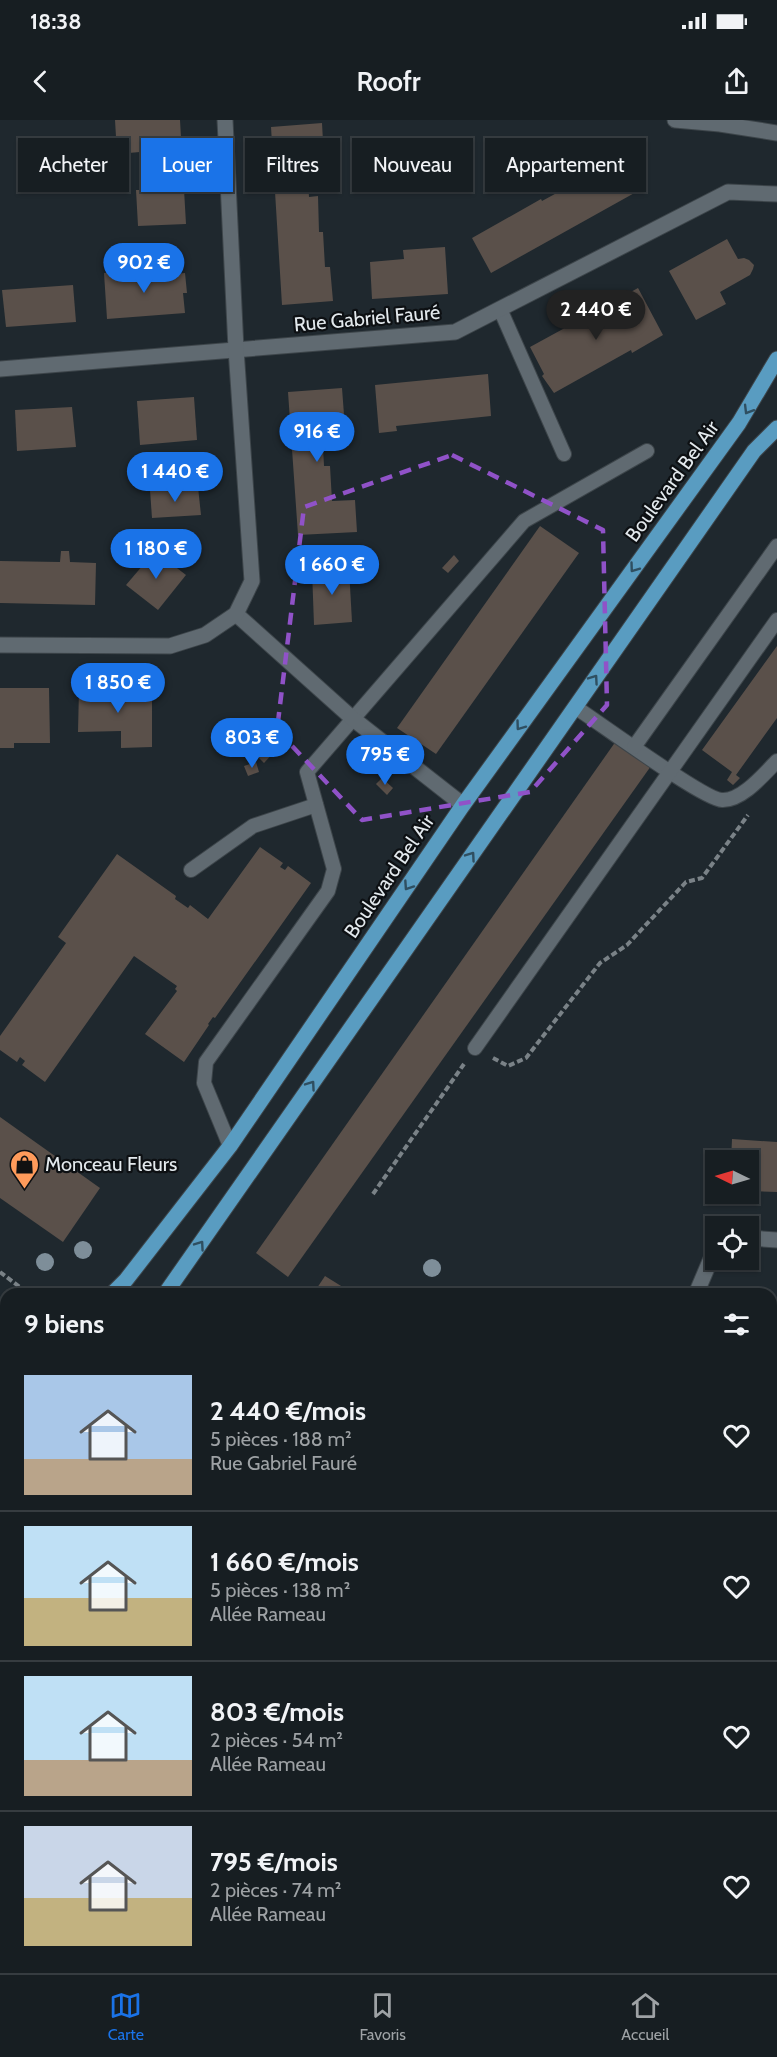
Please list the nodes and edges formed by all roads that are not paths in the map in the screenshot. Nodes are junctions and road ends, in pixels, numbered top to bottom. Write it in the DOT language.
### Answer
graph roads {
  1 [pos="225,120"];
  2 [pos="675,120"];
  3 [pos="777,133"];
  4 [pos="777,194"];
  5 [pos="500,309"];
  6 [pos="236,349"];
  7 [pos="777,359"];
  8 [pos="0,369"];
  9 [pos="777,428"];
  10 [pos="647,451"];
  11 [pos="564,454"];
  12 [pos="777,546"];
  13 [pos="236,614"];
  14 [pos="777,620"];
  15 [pos="0,645"];
  16 [pos="575,706"];
  17 [pos="352,718"];
  18 [pos="634,747"];
  19 [pos="777,761"];
  20 [pos="671,772"];
  21 [pos="316,805"];
  22 [pos="463,805"];
  23 [pos="191,870"];
  24 [pos="475,1048"];
  25 [pos="230,1146"];
  26 [pos="759,1239"];
  27 [pos="777,1240"];
  28 [pos="706,1270"];
  29 [pos="118,1288"];
  30 [pos="169,1288"];
  31 [pos="699,1288"];
  1 -- 6 [label="street"];
  2 -- 3 [label="street"];
  4 -- 5 [label="street, Rue Gabriel Fauré"];
  5 -- 6 [label="street, Rue Gabriel Fauré"];
  5 -- 11 [label="lane"];
  6 -- 8 [label="street, Rue Gabriel Fauré"];
  6 -- 13 [label="street"];
  7 -- 22 [label="main road, Boulevard Bel Air, one-way"];
  16 -- 9 [label="main road, one-way"];
  10 -- 17 [label="lane"];
  12 -- 18 [label="lane"];
  13 -- 15 [label="street"];
  13 -- 17 [label="street"];
  14 -- 20 [label="lane"];
  16 -- 18 [label="lane"];
  30 -- 16 [label="main road, one-way"];
  17 -- 21 [label="lane"];
  17 -- 22 [label="street"];
  18 -- 20 [label="lane"];
  19 -- 20 [label="lane"];
  20 -- 24 [label="lane"];
  21 -- 23 [label="lane"];
  21 -- 25 [label="lane"];
  22 -- 25 [label="main road, Boulevard Bel Air, one-way"];
  25 -- 29 [label="main road, Boulevard Bel Air"];
  26 -- 27 [label="street"];
  28 -- 31 [label="street"];
}
